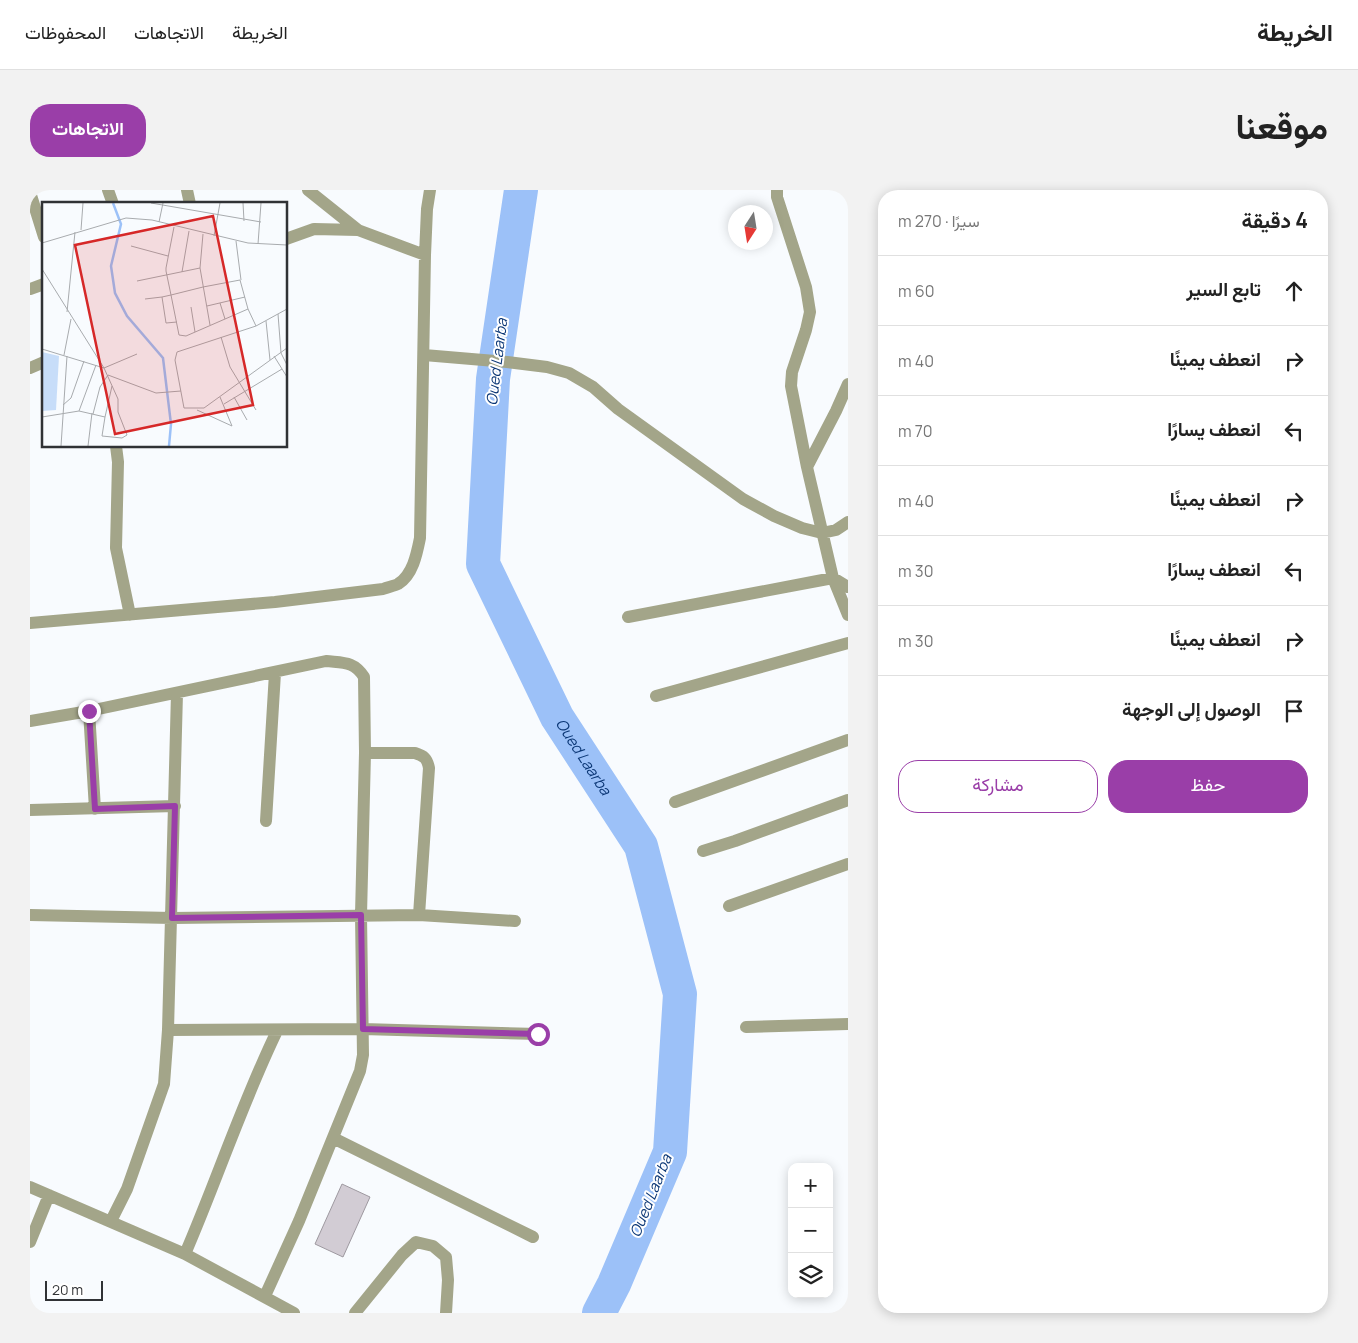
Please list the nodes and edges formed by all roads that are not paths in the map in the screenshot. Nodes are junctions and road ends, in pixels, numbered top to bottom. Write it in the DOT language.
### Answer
graph roads {
  1 [pos="108,190"];
  2 [pos="308,190"];
  3 [pos="430,190"];
  4 [pos="777,190"];
  5 [pos="30,192"];
  6 [pos="112,202"];
  7 [pos="358,230"];
  8 [pos="42,231"];
  9 [pos="288,238"];
  10 [pos="425,255"];
  11 [pos="42,285"];
  12 [pos="30,289"];
  13 [pos="424,355"];
  14 [pos="42,363"];
  15 [pos="30,368"];
  16 [pos="848,384"];
  17 [pos="116,448"];
  18 [pos="807,467"];
  19 [pos="848,522"];
  20 [pos="822,533"];
  21 [pos="833,578"];
  22 [pos="848,587"];
  23 [pos="130,615"];
  24 [pos="848,615"];
  25 [pos="628,617"];
  26 [pos="30,623"];
  27 [pos="848,643"];
  28 [pos="274,672"];
  29 [pos="177,693"];
  30 [pos="656,696"];
  31 [pos="89,711"];
  32 [pos="30,721"];
  33 [pos="848,740"];
  34 [pos="365,753"];
  35 [pos="848,800"];
  36 [pos="675,802"];
  37 [pos="175,806"];
  38 [pos="95,809"];
  39 [pos="30,810"];
  40 [pos="266,821"];
  41 [pos="703,850"];
  42 [pos="848,864"];
  43 [pos="729,906"];
  44 [pos="30,915"];
  45 [pos="361,915"];
  46 [pos="419,915"];
  47 [pos="172,918"];
  48 [pos="515,921"];
  49 [pos="848,1024"];
  50 [pos="746,1027"];
  51 [pos="363,1029"];
  52 [pos="168,1030"];
  53 [pos="277,1031"];
  54 [pos="538,1034"];
  55 [pos="333,1138"];
  56 [pos="30,1187"];
  57 [pos="49,1195"];
  58 [pos="111,1221"];
  59 [pos="533,1237"];
  60 [pos="30,1242"];
  61 [pos="185,1254"];
  62 [pos="265,1296"];
  63 [pos="294,1313"];
  64 [pos="355,1313"];
  65 [pos="446,1313"];
  1 -- 6 [label="street"];
  2 -- 7 [label="street"];
  3 -- 10 [label="street"];
  4 -- 18 [label="street"];
  5 -- 8 [label="street"];
  7 -- 9 [label="street"];
  7 -- 10 [label="street"];
  10 -- 13 [label="street"];
  11 -- 12 [label="street"];
  13 -- 20 [label="street"];
  13 -- 23 [label="street"];
  14 -- 15 [label="street"];
  16 -- 18 [label="street"];
  17 -- 23 [label="street"];
  18 -- 20 [label="street"];
  19 -- 20 [label="street"];
  20 -- 21 [label="street"];
  21 -- 22 [label="street"];
  21 -- 24 [label="street"];
  21 -- 25 [label="street"];
  23 -- 26 [label="street"];
  27 -- 30 [label="street"];
  28 -- 29 [label="street"];
  28 -- 34 [label="street"];
  28 -- 40 [label="street"];
  29 -- 31 [label="street"];
  29 -- 37 [label="street"];
  31 -- 32 [label="street"];
  31 -- 38 [label="street"];
  33 -- 36 [label="street"];
  34 -- 45 [label="street"];
  34 -- 46 [label="street"];
  35 -- 41 [label="street"];
  37 -- 38 [label="street"];
  37 -- 47 [label="street"];
  38 -- 39 [label="street"];
  42 -- 43 [label="street"];
  44 -- 47 [label="street"];
  45 -- 46 [label="street"];
  45 -- 47 [label="street"];
  45 -- 51 [label="street"];
  46 -- 48 [label="street"];
  47 -- 52 [label="street"];
  49 -- 50 [label="street"];
  51 -- 53 [label="street"];
  51 -- 54 [label="street"];
  51 -- 55 [label="street"];
  52 -- 53 [label="street"];
  52 -- 58 [label="street"];
  53 -- 61 [label="street"];
  55 -- 59 [label="street"];
  55 -- 62 [label="street"];
  56 -- 57 [label="street"];
  57 -- 58 [label="street"];
  57 -- 60 [label="street"];
  58 -- 61 [label="street"];
  61 -- 62 [label="street"];
  62 -- 63 [label="street"];
  64 -- 65 [label="street"];
}
